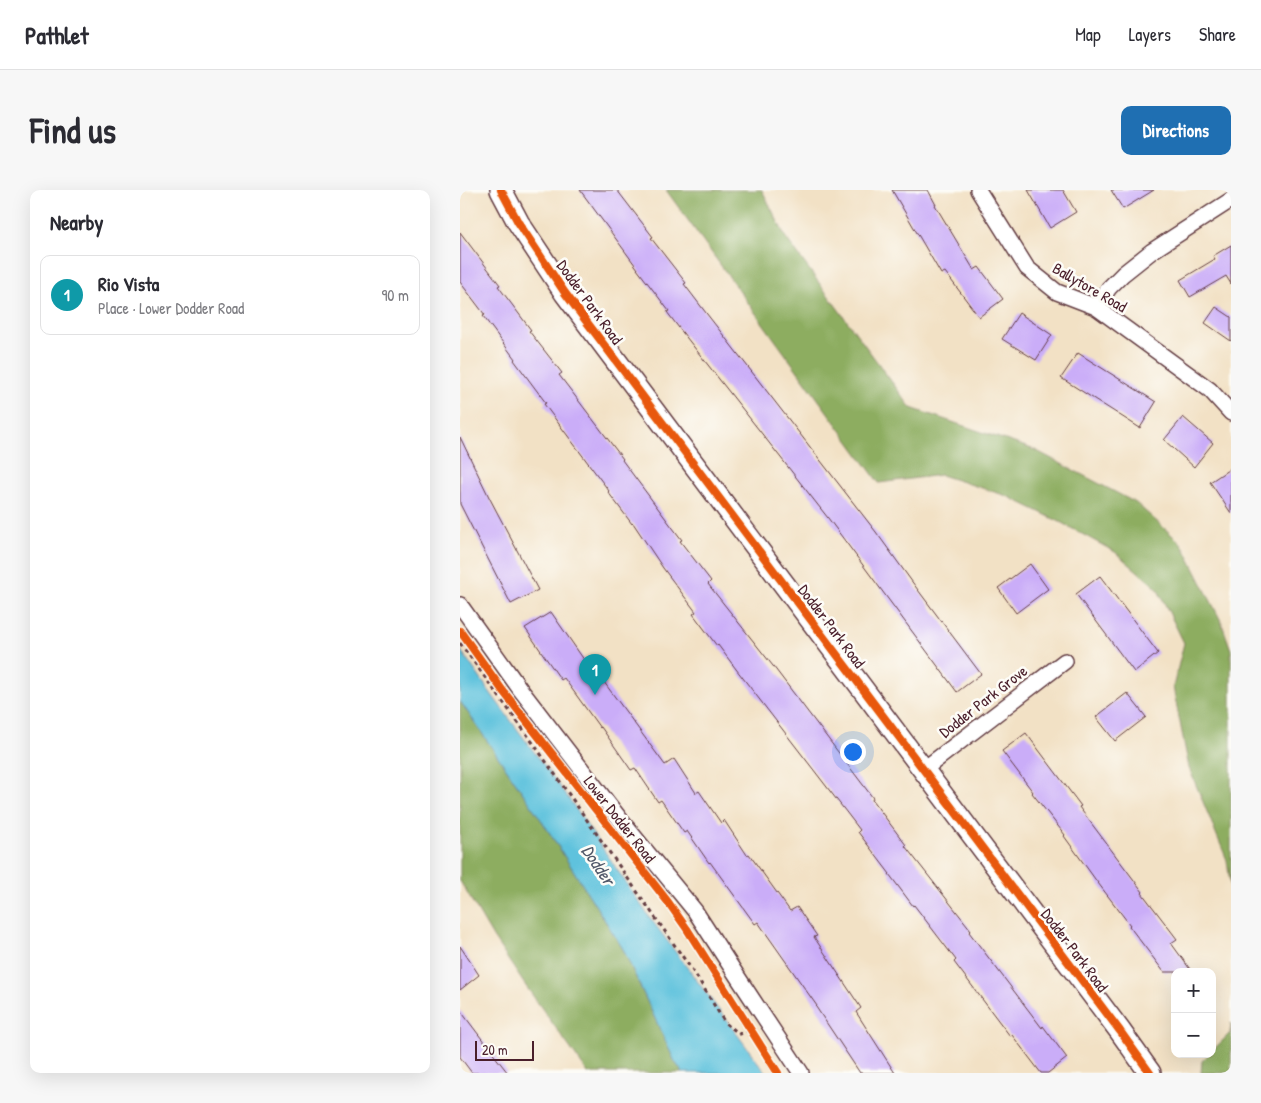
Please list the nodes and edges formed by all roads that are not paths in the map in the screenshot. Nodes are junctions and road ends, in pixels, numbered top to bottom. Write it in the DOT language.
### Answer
graph roads {
  1 [pos="501,190"];
  2 [pos="978,190"];
  3 [pos="1231,200"];
  4 [pos="1096,307"];
  5 [pos="1231,412"];
  6 [pos="460,605"];
  7 [pos="1065,661"];
  8 [pos="923,770"];
  9 [pos="801,1073"];
  10 [pos="1150,1073"];
  1 -- 8 [label="main road, Dodder Park Road"];
  2 -- 4 [label="street, Ballytore Road"];
  3 -- 4 [label="street"];
  4 -- 5 [label="street, Ballytore Road"];
  6 -- 9 [label="street, Lower Dodder Road"];
  7 -- 8 [label="street, Dodder Park Grove"];
  8 -- 10 [label="main road, Dodder Park Road"];
}
